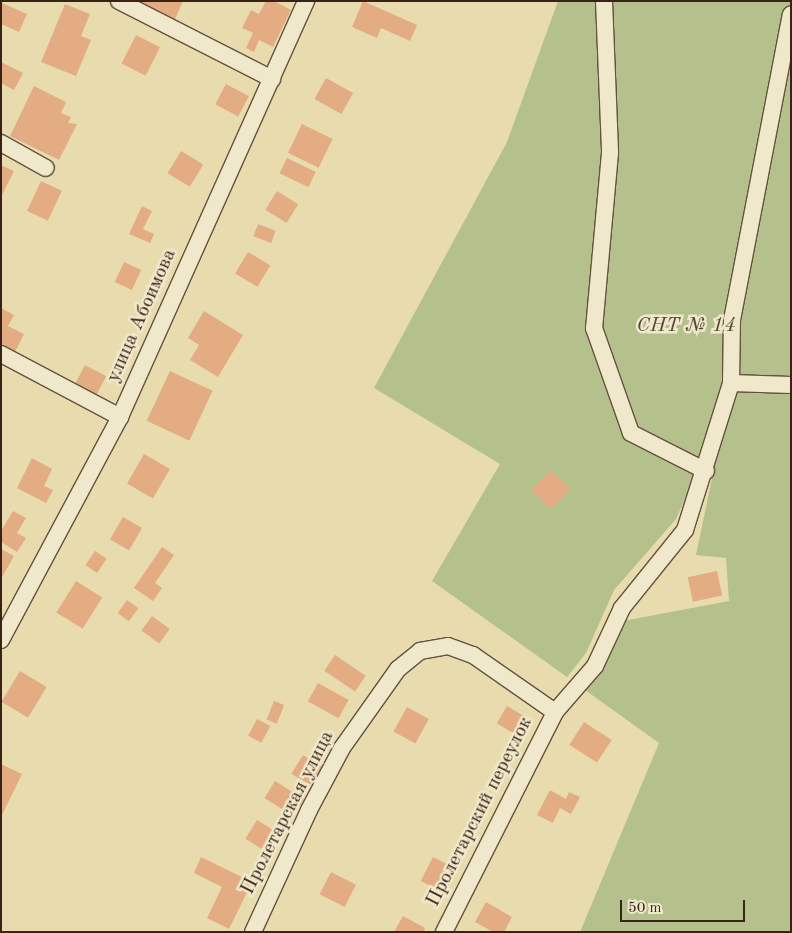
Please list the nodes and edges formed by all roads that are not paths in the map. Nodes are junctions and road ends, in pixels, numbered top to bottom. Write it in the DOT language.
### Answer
graph roads {
  1 [pos="119,1"];
  2 [pos="306,1"];
  3 [pos="604,1"];
  4 [pos="791,15"];
  5 [pos="272,79"];
  6 [pos="1,143"];
  7 [pos="46,168"];
  8 [pos="1,354"];
  9 [pos="731,383"];
  10 [pos="791,385"];
  11 [pos="120,417"];
  12 [pos="706,471"];
  13 [pos="1,640"];
  14 [pos="555,712"];
  15 [pos="253,932"];
  16 [pos="444,932"];
  1 -- 5 [label="street"];
  2 -- 5 [label="street, улица Абоимова"];
  3 -- 12 [label="street"];
  4 -- 9 [label="street, Пролетарский переулок"];
  5 -- 11 [label="street, улица Абоимова"];
  6 -- 7 [label="street"];
  8 -- 11 [label="street"];
  9 -- 10 [label="street"];
  9 -- 12 [label="street, Пролетарский переулок"];
  11 -- 13 [label="street, улица Абоимова"];
  12 -- 14 [label="street, Пролетарский переулок"];
  14 -- 15 [label="street, Пролетарская улица"];
  14 -- 16 [label="street, Пролетарский переулок"];
}
